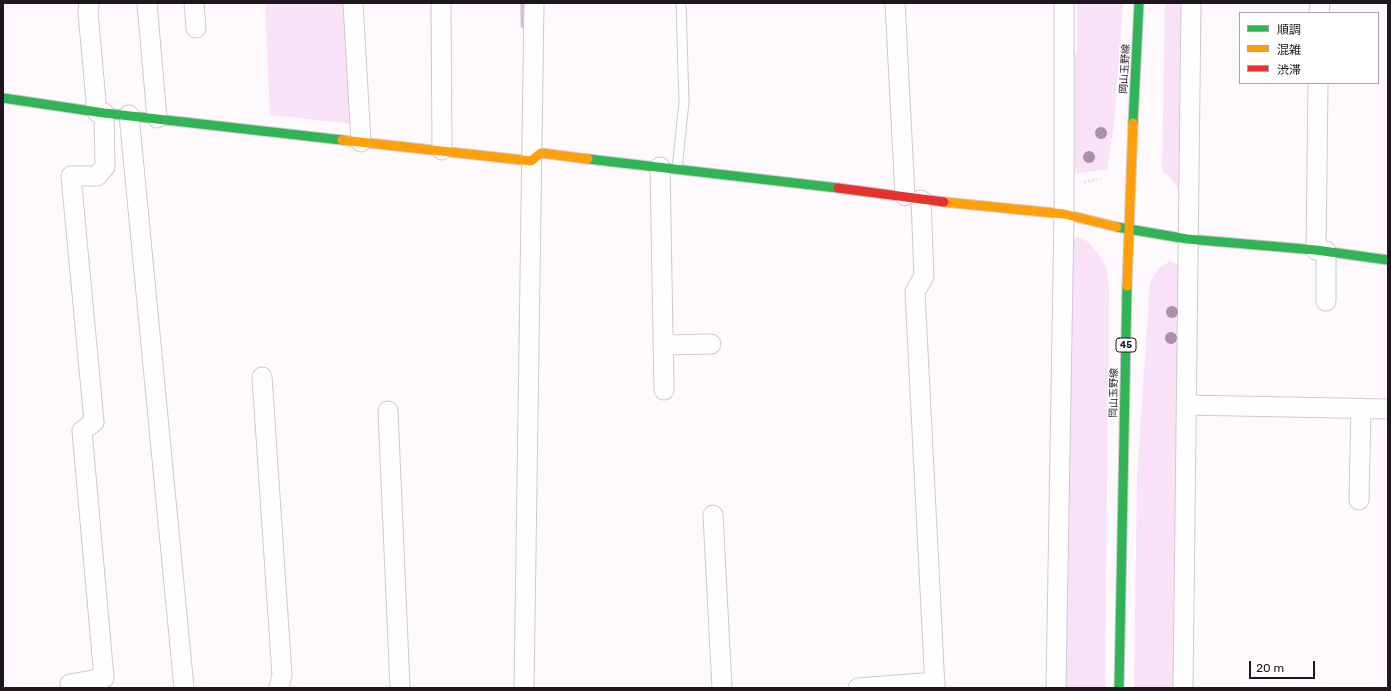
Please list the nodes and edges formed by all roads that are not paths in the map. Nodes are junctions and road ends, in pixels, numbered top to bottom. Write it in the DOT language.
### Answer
graph roads {
  1 [pos="89,3"];
  2 [pos="148,3"];
  3 [pos="194,3"];
  4 [pos="353,3"];
  5 [pos="441,3"];
  6 [pos="534,3"];
  7 [pos="681,3"];
  8 [pos="895,3"];
  9 [pos="1064,3"];
  10 [pos="1139,3"];
  11 [pos="1191,3"];
  12 [pos="196,28"];
  13 [pos="1318,84"];
  14 [pos="3,98"];
  15 [pos="99,108"];
  16 [pos="156,111"];
  17 [pos="130,115"];
  18 [pos="362,135"];
  19 [pos="442,143"];
  20 [pos="531,161"];
  21 [pos="669,168"];
  22 [pos="913,198"];
  23 [pos="1064,214"];
  24 [pos="1128,230"];
  25 [pos="1187,239"];
  26 [pos="1321,250"];
  27 [pos="1388,260"];
  28 [pos="1326,300"];
  29 [pos="711,344"];
  30 [pos="664,345"];
  31 [pos="262,376"];
  32 [pos="664,390"];
  33 [pos="1186,406"];
  34 [pos="1361,408"];
  35 [pos="1388,409"];
  36 [pos="388,411"];
  37 [pos="1359,500"];
  38 [pos="713,515"];
  39 [pos="935,685"];
  40 [pos="71,688"];
  41 [pos="184,688"];
  42 [pos="279,688"];
  43 [pos="400,688"];
  44 [pos="524,688"];
  45 [pos="722,688"];
  46 [pos="858,688"];
  47 [pos="1056,688"];
  48 [pos="1120,688"];
  49 [pos="1183,688"];
  1 -- 15 [label="street"];
  2 -- 16 [label="street"];
  3 -- 12 [label="street"];
  4 -- 18 [label="street"];
  5 -- 19 [label="street"];
  6 -- 20 [label="street"];
  7 -- 21 [label="lane"];
  8 -- 22 [label="street"];
  9 -- 23 [label="street"];
  10 -- 24 [label="street, 岡山玉野線 / 45"];
  11 -- 25 [label="street"];
  13 -- 26 [label="street"];
  14 -- 15 [label="street"];
  15 -- 17 [label="street"];
  15 -- 40 [label="street"];
  16 -- 17 [label="street"];
  16 -- 18 [label="street"];
  17 -- 41 [label="street"];
  18 -- 19 [label="street"];
  19 -- 20 [label="street"];
  20 -- 21 [label="street"];
  20 -- 44 [label="street"];
  21 -- 22 [label="street"];
  21 -- 30 [label="street"];
  22 -- 23 [label="street"];
  22 -- 39 [label="street"];
  23 -- 24 [label="street"];
  23 -- 47 [label="street"];
  24 -- 25 [label="street"];
  24 -- 48 [label="street, 岡山玉野線 / 45"];
  25 -- 26 [label="street"];
  25 -- 33 [label="street"];
  26 -- 27 [label="street"];
  26 -- 28 [label="street"];
  29 -- 30 [label="street"];
  30 -- 32 [label="street"];
  31 -- 42 [label="street"];
  33 -- 34 [label="street"];
  33 -- 49 [label="street"];
  34 -- 35 [label="street"];
  34 -- 37 [label="street"];
  36 -- 43 [label="street"];
  38 -- 45 [label="street"];
  39 -- 46 [label="street"];
}
